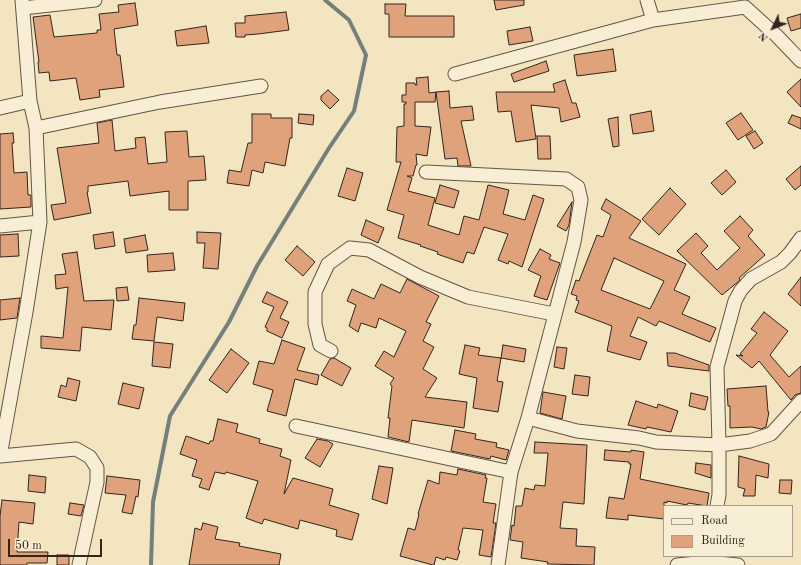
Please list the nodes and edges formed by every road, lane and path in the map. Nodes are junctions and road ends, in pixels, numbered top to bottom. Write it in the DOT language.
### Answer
graph roads {
  1 [pos="95,0"];
  2 [pos="647,0"];
  3 [pos="746,3"];
  4 [pos="22,4"];
  5 [pos="653,20"];
  6 [pos="801,61"];
  7 [pos="455,74"];
  8 [pos="261,86"];
  9 [pos="30,102"];
  10 [pos="0,108"];
  11 [pos="36,128"];
  12 [pos="426,172"];
  13 [pos="40,222"];
  14 [pos="0,226"];
  15 [pos="801,238"];
  16 [pos="554,314"];
  17 [pos="331,351"];
  18 [pos="801,401"];
  19 [pos="528,418"];
  20 [pos="296,426"];
  21 [pos="719,445"];
  22 [pos="0,456"];
  23 [pos="511,472"];
  24 [pos="717,505"];
  25 [pos="707,561"];
  26 [pos="79,565"];
  27 [pos="498,565"];
  28 [pos="677,565"];
  29 [pos="738,565"];
  1 -- 4 [label="street"];
  2 -- 5 [label="street"];
  3 -- 5 [label="street"];
  3 -- 6 [label="street"];
  4 -- 9 [label="street"];
  5 -- 7 [label="street"];
  8 -- 11 [label="street"];
  9 -- 10 [label="street"];
  9 -- 11 [label="street"];
  11 -- 13 [label="street"];
  12 -- 16 [label="street"];
  13 -- 14 [label="street"];
  13 -- 22 [label="street"];
  15 -- 21 [label="street"];
  16 -- 17 [label="street"];
  16 -- 19 [label="street"];
  18 -- 21 [label="street"];
  19 -- 21 [label="street"];
  19 -- 23 [label="street"];
  20 -- 23 [label="street"];
  21 -- 24 [label="street"];
  22 -- 26 [label="street"];
  23 -- 27 [label="street"];
  25 -- 28 [label="street"];
  25 -- 29 [label="street"];
}
